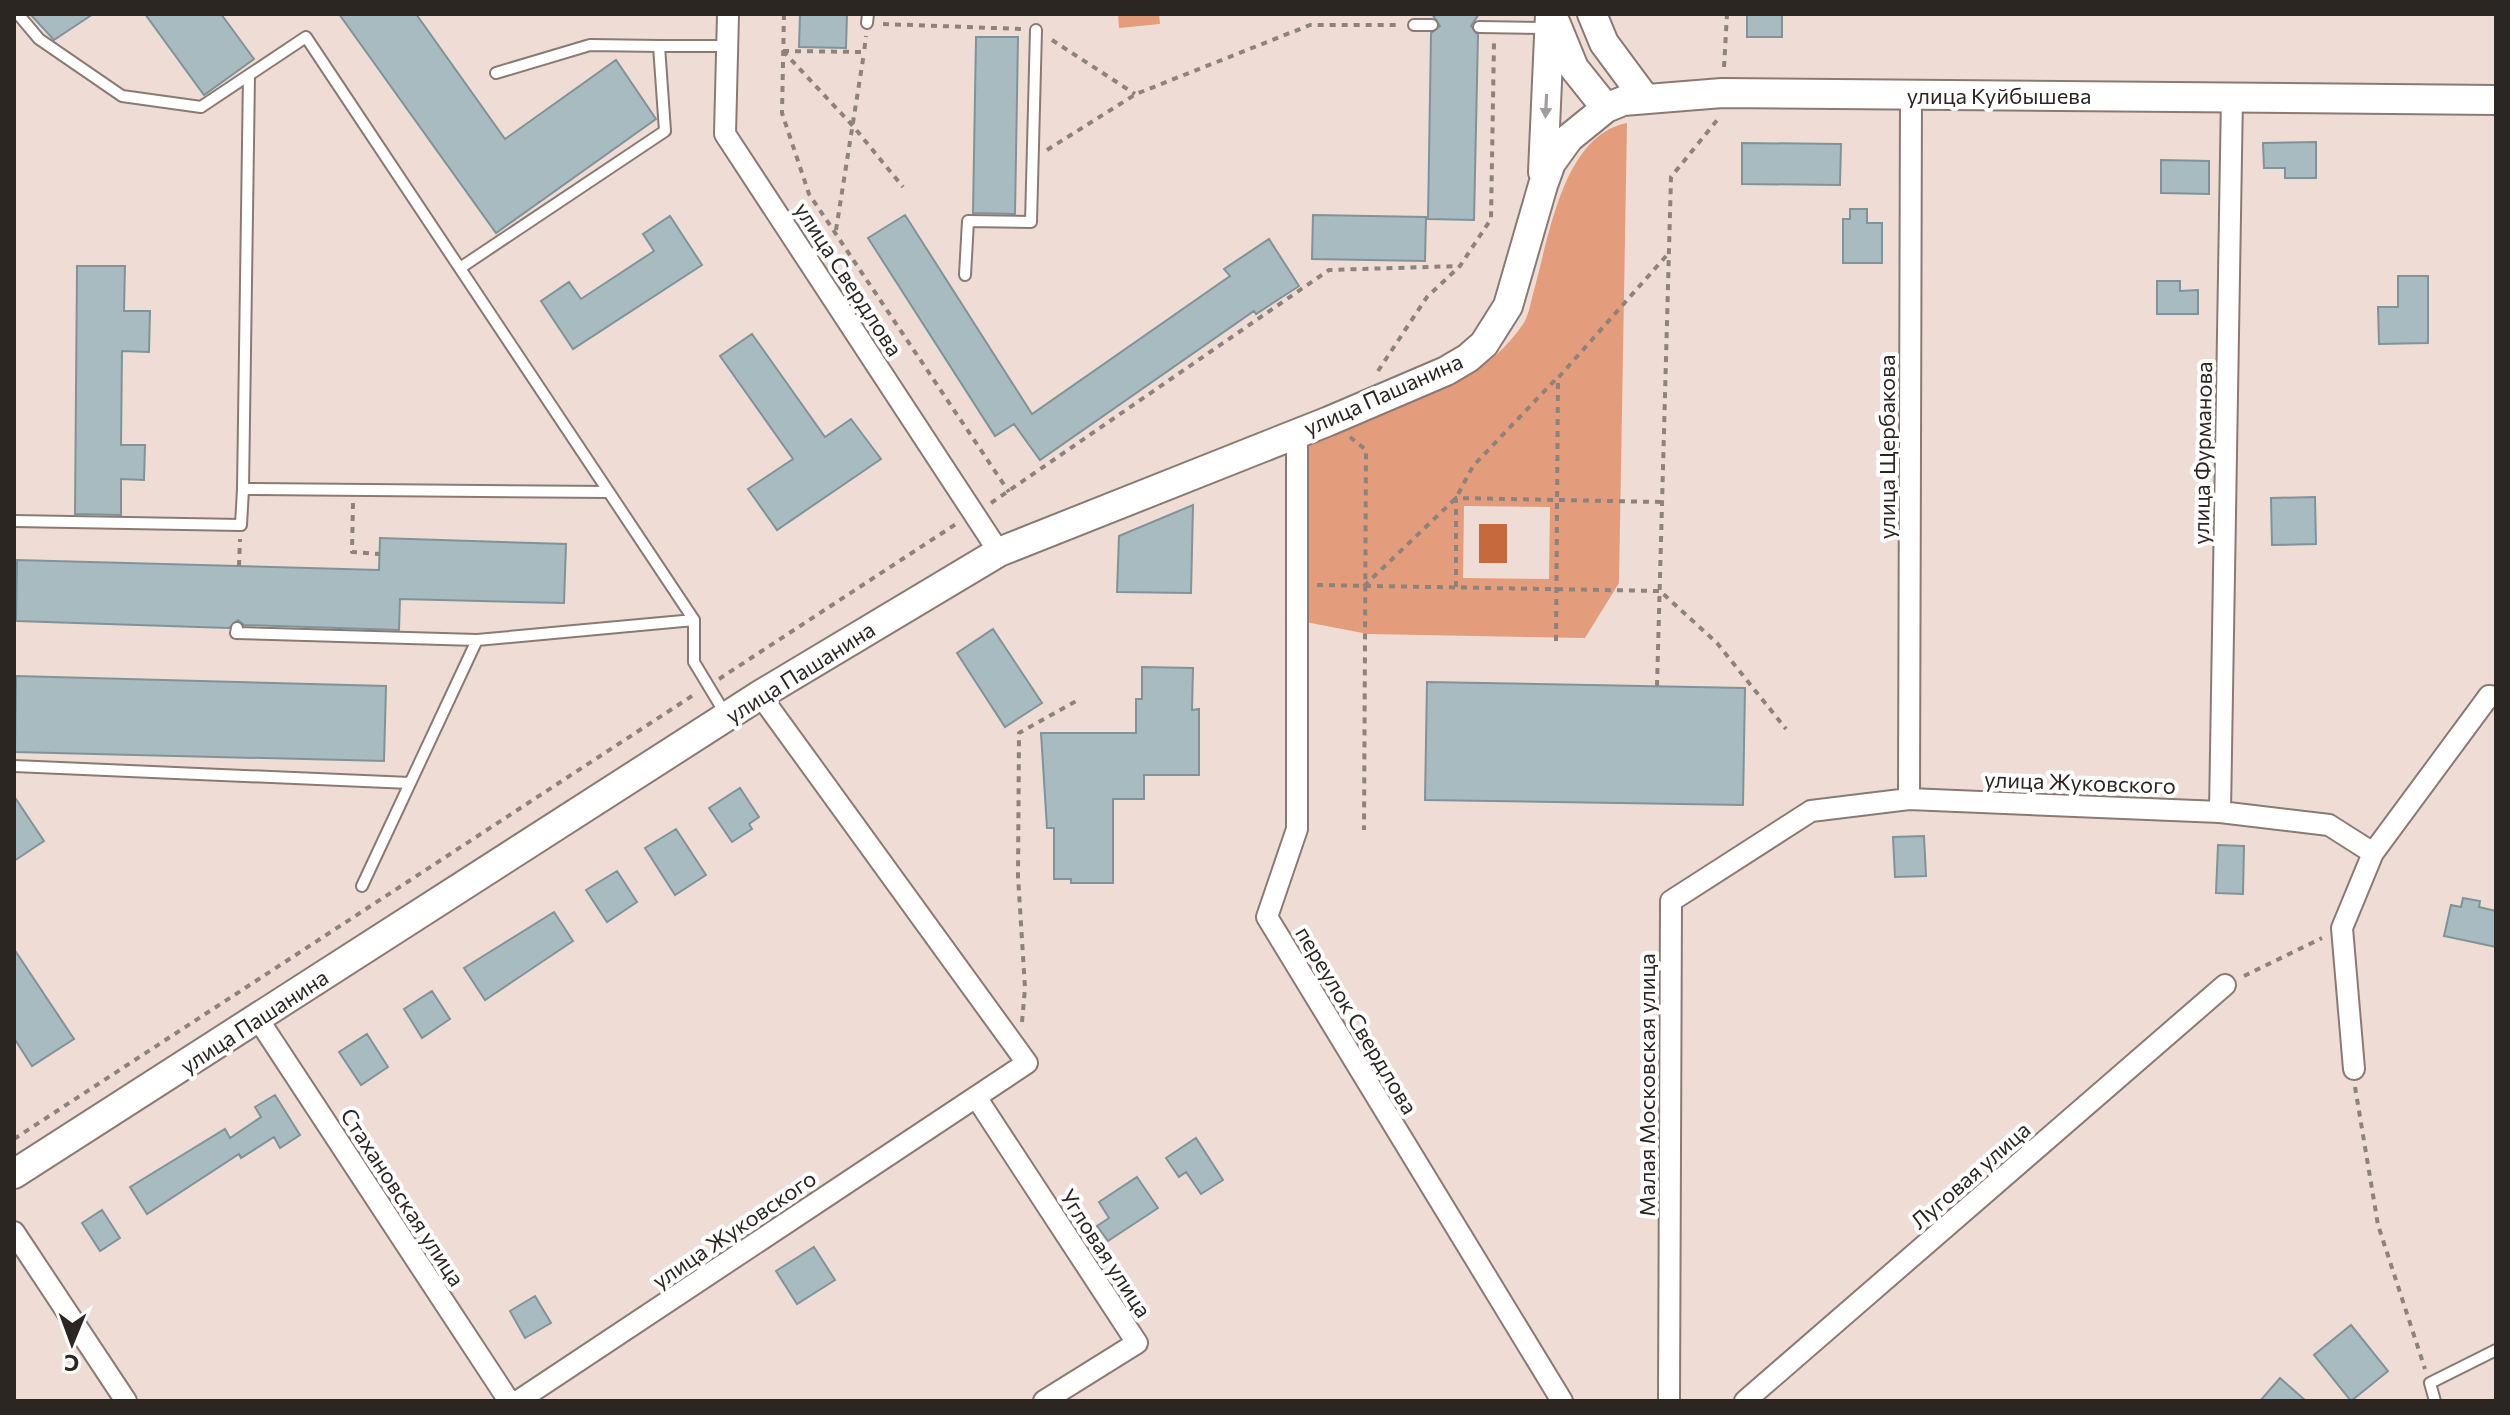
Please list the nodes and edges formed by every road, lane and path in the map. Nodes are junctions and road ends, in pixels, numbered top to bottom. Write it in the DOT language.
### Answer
graph roads {
  1 [pos="18,14"];
  2 [pos="728,14"];
  3 [pos="784,14"];
  4 [pos="1592,14"];
  5 [pos="1727,14"];
  6 [pos="868,18"];
  7 [pos="1553,21"];
  8 [pos="1414,25"];
  9 [pos="1432,25"];
  10 [pos="1479,27"];
  11 [pos="1495,27"];
  12 [pos="1036,30"];
  13 [pos="659,46"];
  14 [pos="727,46"];
  15 [pos="783,51"];
  16 [pos="864,52"];
  17 [pos="496,73"];
  18 [pos="249,75"];
  19 [pos="1723,75"];
  20 [pos="1136,94"];
  21 [pos="1911,95"];
  22 [pos="2232,96"];
  23 [pos="1644,97"];
  24 [pos="2496,100"];
  25 [pos="1606,108"];
  26 [pos="1720,117"];
  27 [pos="853,126"];
  28 [pos="1032,159"];
  29 [pos="1543,185"];
  30 [pos="903,187"];
  31 [pos="835,233"];
  32 [pos="1669,253"];
  33 [pos="1460,266"];
  34 [pos="460,268"];
  35 [pos="965,275"];
  36 [pos="1377,374"];
  37 [pos="1558,378"];
  38 [pos="1329,421"];
  39 [pos="1297,433"];
  40 [pos="243,489"];
  41 [pos="353,490"];
  42 [pos="609,492"];
  43 [pos="1009,492"];
  44 [pos="1456,498"];
  45 [pos="1559,500"];
  46 [pos="1662,502"];
  47 [pos="974,512"];
  48 [pos="14,521"];
  49 [pos="241,525"];
  50 [pos="999,552"];
  51 [pos="380,554"];
  52 [pos="239,566"];
  53 [pos="1295,585"];
  54 [pos="1364,586"];
  55 [pos="1456,587"];
  56 [pos="1557,589"];
  57 [pos="1660,591"];
  58 [pos="694,620"];
  59 [pos="237,628"];
  60 [pos="477,640"];
  61 [pos="1556,641"];
  62 [pos="708,686"];
  63 [pos="1657,686"];
  64 [pos="760,695"];
  65 [pos="2493,696"];
  66 [pos="1078,700"];
  67 [pos="727,717"];
  68 [pos="1786,729"];
  69 [pos="14,766"];
  70 [pos="410,783"];
  71 [pos="1909,799"];
  72 [pos="2220,812"];
  73 [pos="1782,829"];
  74 [pos="1364,830"];
  75 [pos="2373,853"];
  76 [pos="362,886"];
  77 [pos="2342,928"];
  78 [pos="2225,985"];
  79 [pos="258,1019"];
  80 [pos="1027,1063"];
  81 [pos="2354,1069"];
  82 [pos="976,1097"];
  83 [pos="14,1139"];
  84 [pos="14,1174"];
  85 [pos="14,1232"];
  86 [pos="2496,1350"];
  87 [pos="2430,1383"];
  88 [pos="126,1401"];
  89 [pos="509,1401"];
  90 [pos="518,1401"];
  91 [pos="1044,1401"];
  92 [pos="1562,1401"];
  93 [pos="1669,1401"];
  94 [pos="1745,1401"];
  95 [pos="2435,1401"];
  1 -- 18 [label="lane"];
  2 -- 14 [label="street, улица Свердлова"];
  3 -- 15 [label="path"];
  4 -- 23 [label="main road"];
  5 -- 19 [label="path"];
  6 -- 12 [label="path"];
  6 -- 16 [label="path"];
  7 -- 11 [label="lane"];
  7 -- 25 [label="main road"];
  7 -- 29 [label="main road, one-way"];
  8 -- 9 [label="lane"];
  8 -- 20 [label="path"];
  10 -- 11 [label="lane"];
  11 -- 33 [label="path"];
  12 -- 20 [label="path"];
  12 -- 28 [label="lane"];
  13 -- 14 [label="lane"];
  13 -- 17 [label="lane"];
  13 -- 34 [label="lane"];
  14 -- 47 [label="street, улица Свердлова"];
  15 -- 16 [label="path"];
  15 -- 27 [label="path"];
  15 -- 31 [label="path"];
  16 -- 27 [label="path"];
  18 -- 34 [label="lane"];
  18 -- 40 [label="lane"];
  20 -- 28 [label="path"];
  21 -- 22 [label="main road, улица Куйбышева"];
  21 -- 23 [label="main road, улица Куйбышева"];
  21 -- 71 [label="street, улица Щербакова"];
  22 -- 24 [label="main road, улица Куйбышева"];
  22 -- 72 [label="street, улица Фурманова"];
  23 -- 25 [label="main road, улица Куйбышева"];
  25 -- 29 [label="main road, улица Куйбышева"];
  26 -- 32 [label="path"];
  27 -- 30 [label="path"];
  27 -- 31 [label="path"];
  28 -- 35 [label="lane"];
  29 -- 38 [label="main road, улица Пашанина"];
  31 -- 43 [label="path"];
  32 -- 37 [label="path"];
  32 -- 46 [label="path"];
  33 -- 36 [label="path"];
  33 -- 43 [label="path"];
  34 -- 42 [label="lane"];
  37 -- 44 [label="path"];
  37 -- 45 [label="path"];
  38 -- 39 [label="main road, улица Пашанина"];
  38 -- 54 [label="path"];
  39 -- 50 [label="main road, улица Пашанина"];
  39 -- 53 [label="street, переулок Свердлова"];
  40 -- 41 [label="lane"];
  40 -- 49 [label="lane"];
  41 -- 42 [label="lane"];
  41 -- 51 [label="path"];
  42 -- 58 [label="lane"];
  43 -- 47 [label="path"];
  44 -- 45 [label="path"];
  44 -- 54 [label="path"];
  44 -- 55 [label="path"];
  45 -- 46 [label="path"];
  45 -- 56 [label="path"];
  46 -- 57 [label="path"];
  47 -- 50 [label="street, улица Свердлова"];
  47 -- 62 [label="path"];
  48 -- 49 [label="lane"];
  49 -- 52 [label="path"];
  50 -- 64 [label="main road, улица Пашанина"];
  53 -- 54 [label="path"];
  53 -- 92 [label="street, переулок Свердлова"];
  54 -- 55 [label="path"];
  54 -- 74 [label="path"];
  55 -- 56 [label="path"];
  56 -- 57 [label="path"];
  56 -- 61 [label="path"];
  57 -- 63 [label="path"];
  57 -- 68 [label="path"];
  58 -- 60 [label="lane"];
  58 -- 62 [label="lane"];
  59 -- 60 [label="lane"];
  60 -- 70 [label="lane"];
  62 -- 67 [label="lane"];
  62 -- 83 [label="path"];
  64 -- 67 [label="main road, улица Пашанина"];
  64 -- 80 [label="street"];
  65 -- 75 [label="street"];
  66 -- 80 [label="path"];
  67 -- 79 [label="main road, улица Пашанина"];
  69 -- 70 [label="lane"];
  70 -- 76 [label="lane"];
  71 -- 72 [label="street, улица Жуковского"];
  71 -- 73 [label="street, улица Жуковского"];
  72 -- 75 [label="street, улица Жуковского"];
  73 -- 93 [label="street, Малая Московская улица"];
  75 -- 77 [label="street"];
  77 -- 78 [label="path"];
  77 -- 81 [label="street"];
  78 -- 94 [label="street, Луговая улица"];
  79 -- 84 [label="main road, улица Пашанина"];
  79 -- 89 [label="street, Стахановская улица"];
  80 -- 82 [label="street, улица Жуковского"];
  81 -- 87 [label="path"];
  82 -- 90 [label="street, улица Жуковского"];
  82 -- 91 [label="street, Угловая улица"];
  85 -- 88 [label="street"];
  86 -- 87 [label="lane"];
  87 -- 95 [label="lane"];
}
